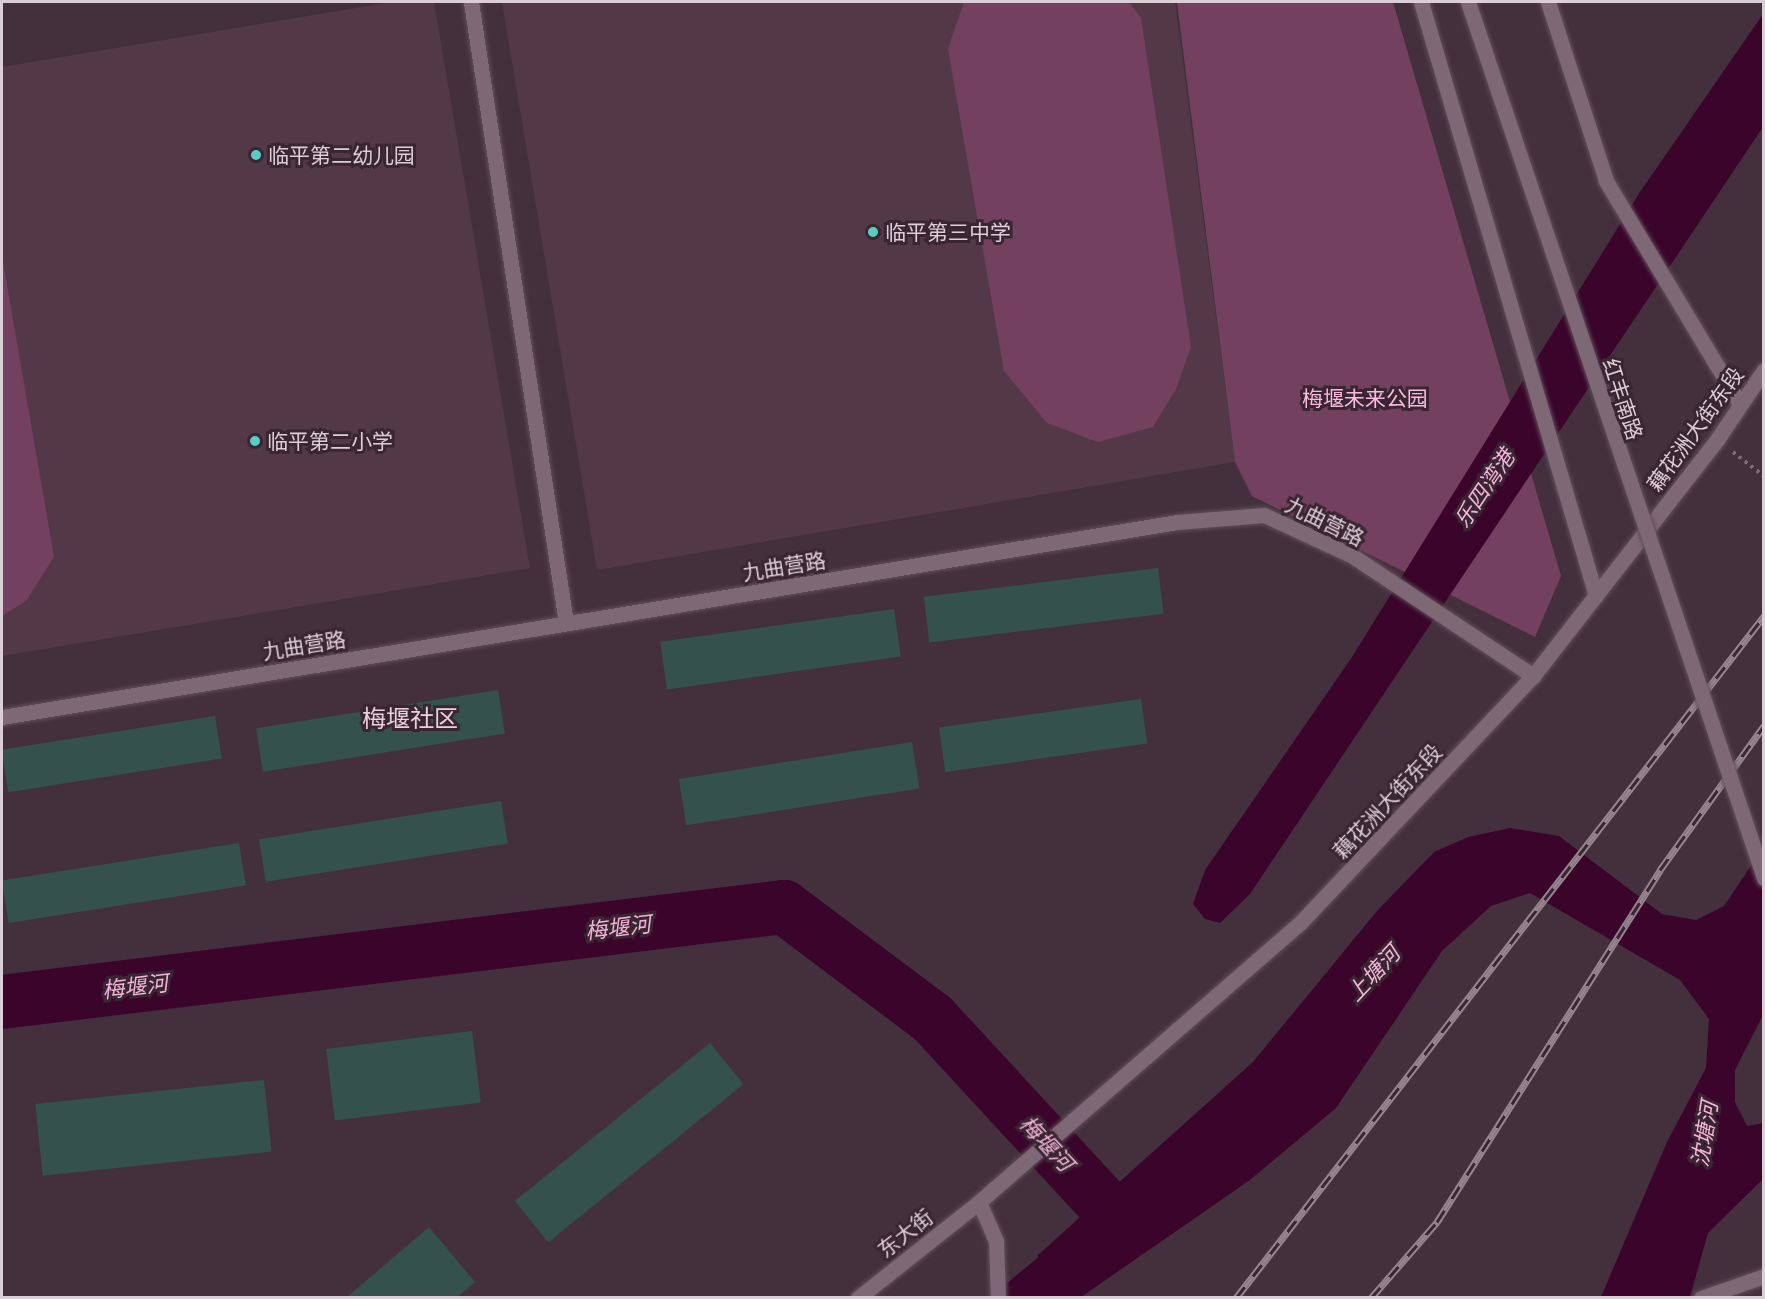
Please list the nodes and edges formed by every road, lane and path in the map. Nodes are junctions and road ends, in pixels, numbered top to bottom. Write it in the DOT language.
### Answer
graph roads {
  1 [pos="471,2"];
  2 [pos="1421,2"];
  3 [pos="1468,2"];
  4 [pos="1548,2"];
  5 [pos="1764,370"];
  6 [pos="1740,404"];
  7 [pos="1718,438"];
  8 [pos="1764,476"];
  9 [pos="1596,596"];
  10 [pos="566,623"];
  11 [pos="1533,676"];
  12 [pos="2,717"];
  13 [pos="1764,878"];
  14 [pos="979,1201"];
  15 [pos="1764,1276"];
  16 [pos="1706,1296"];
  17 [pos="858,1298"];
  18 [pos="998,1298"];
  1 -- 10 [label="street"];
  2 -- 9 [label="street"];
  3 -- 13 [label="street, 红丰南路, bridge"];
  4 -- 6 [label="street"];
  5 -- 6 [label="street, 藕花洲大街东段"];
  6 -- 7 [label="street, 藕花洲大街东段"];
  7 -- 8 [label="path"];
  7 -- 9 [label="street, 藕花洲大街东段"];
  9 -- 11 [label="street, 藕花洲大街东段"];
  10 -- 11 [label="street, 九曲营路"];
  10 -- 12 [label="street, 九曲营路"];
  11 -- 14 [label="street, 藕花洲大街东段"];
  14 -- 17 [label="street, 东大街"];
  14 -- 18 [label="street"];
  15 -- 16 [label="street"];
}
